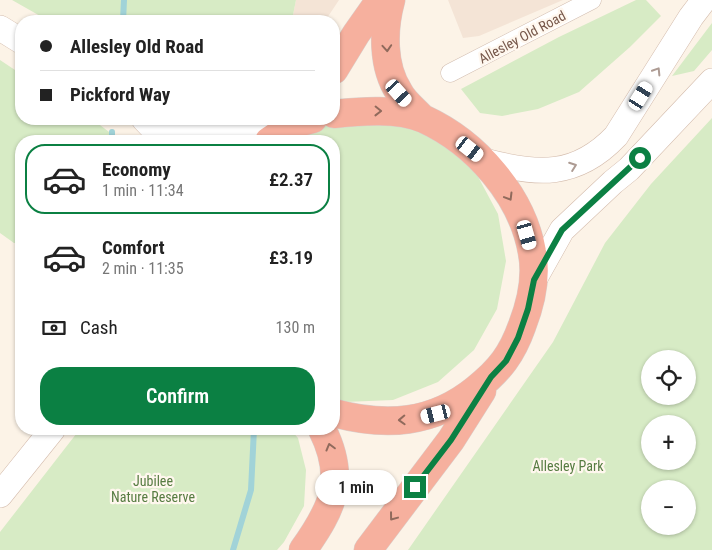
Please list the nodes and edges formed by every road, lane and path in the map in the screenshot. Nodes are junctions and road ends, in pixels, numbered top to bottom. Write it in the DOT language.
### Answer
graph roads {
  1 [pos="380,0"];
  2 [pos="391,0"];
  3 [pos="592,0"];
  4 [pos="704,0"];
  5 [pos="0,28"];
  6 [pos="15,37"];
  7 [pos="340,60"];
  8 [pos="450,73"];
  9 [pos="712,81"];
  10 [pos="340,113"];
  11 [pos="422,118"];
  12 [pos="150,125"];
  13 [pos="186,125"];
  14 [pos="290,128"];
  15 [pos="159,135"];
  16 [pos="236,135"];
  17 [pos="249,135"];
  18 [pos="485,161"];
  19 [pos="534,280"];
  20 [pos="491,377"];
  21 [pos="340,414"];
  22 [pos="49,435"];
  23 [pos="325,435"];
  24 [pos="0,495"];
  25 [pos="303,550"];
  26 [pos="368,550"];
  1 -- 7 [label="highway"];
  2 -- 11 [label="highway, one-way"];
  3 -- 8 [label="street, Allesley Old Road"];
  18 -- 4 [label="main road, one-way"];
  5 -- 6 [label="main road"];
  9 -- 19 [label="main road"];
  10 -- 11 [label="highway, one-way"];
  11 -- 18 [label="highway"];
  12 -- 15 [label="main road"];
  13 -- 16 [label="main road"];
  14 -- 17 [label="main road"];
  18 -- 19 [label="highway, one-way"];
  19 -- 20 [label="highway"];
  20 -- 21 [label="highway, one-way"];
  20 -- 26 [label="highway, one-way"];
  22 -- 24 [label="main road"];
  25 -- 23 [label="highway, one-way"];
}
